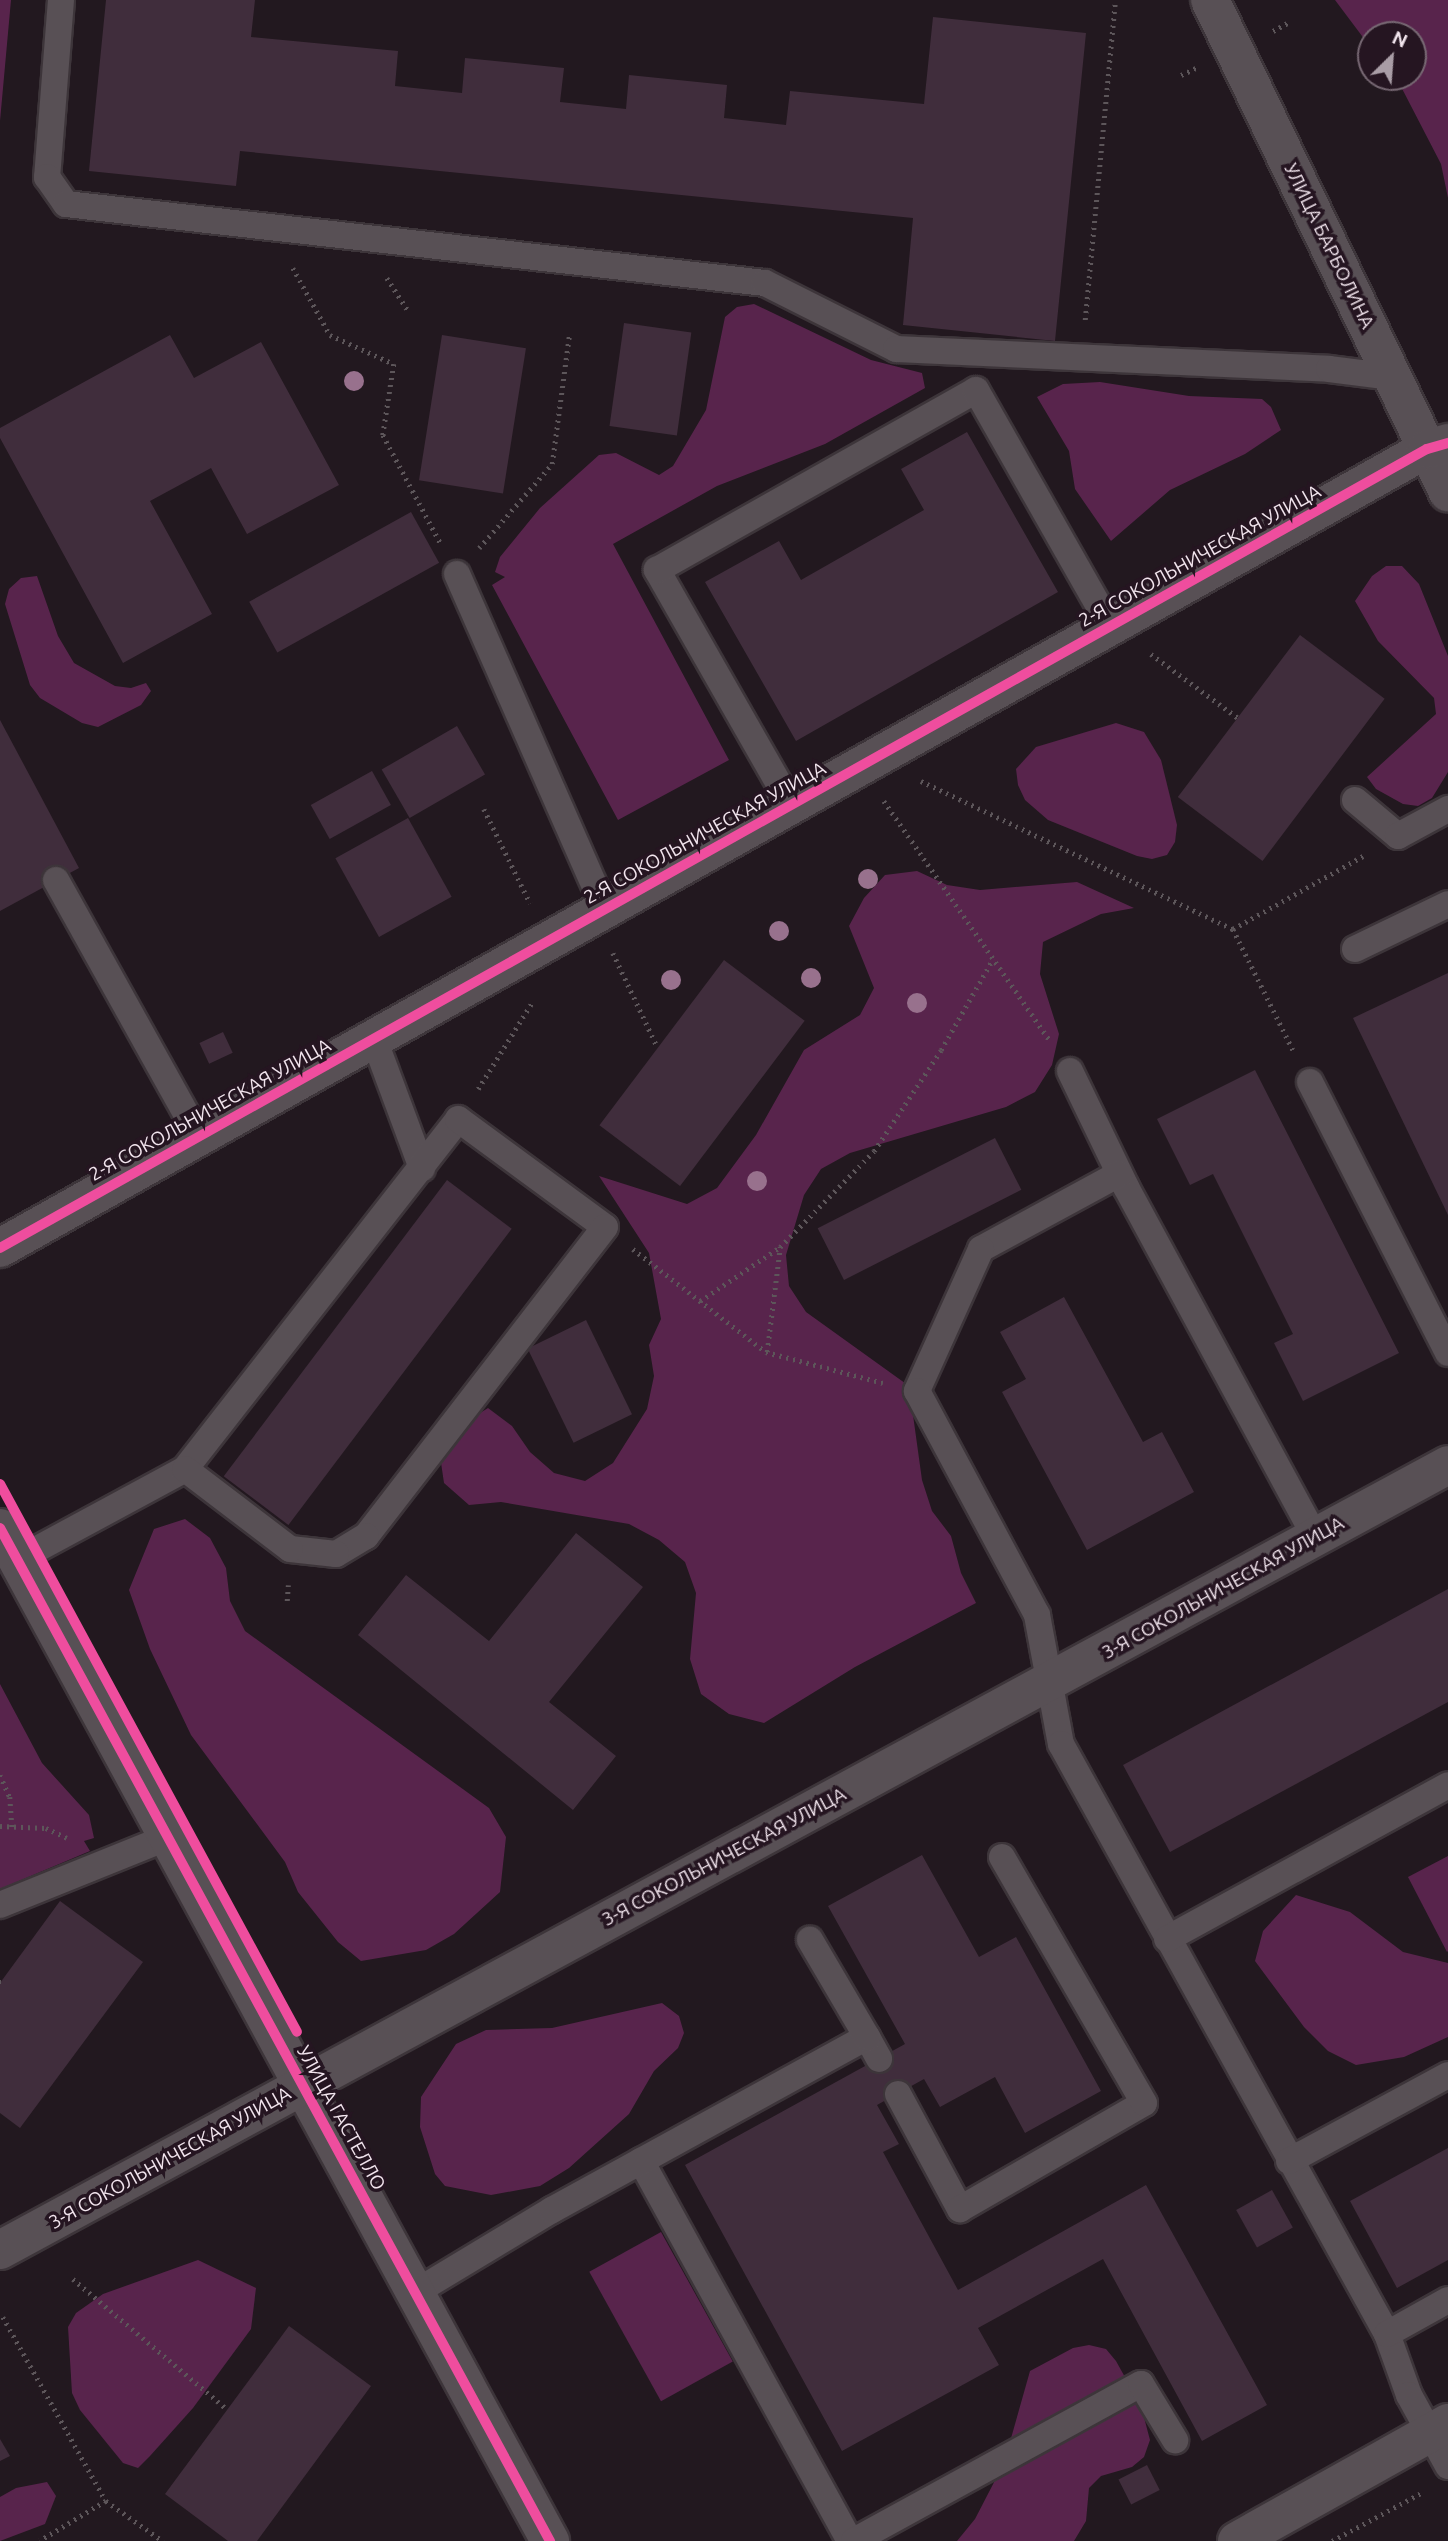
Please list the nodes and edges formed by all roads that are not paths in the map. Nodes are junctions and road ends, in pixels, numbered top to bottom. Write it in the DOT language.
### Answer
graph roads {
  1 [pos="61,0"];
  2 [pos="1210,0"];
  3 [pos="1392,377"];
  4 [pos="1438,446"];
  5 [pos="1448,492"];
  6 [pos="457,574"];
  7 [pos="1110,626"];
  8 [pos="1355,800"];
  9 [pos="791,805"];
  10 [pos="1448,808"];
  11 [pos="56,880"];
  12 [pos="1448,904"];
  13 [pos="605,909"];
  14 [pos="1356,948"];
  15 [pos="374,1039"];
  16 [pos="1070,1071"];
  17 [pos="1310,1083"];
  18 [pos="199,1137"];
  19 [pos="422,1168"];
  20 [pos="1119,1174"];
  21 [pos="0,1248"];
  22 [pos="1448,1353"];
  23 [pos="1448,1465"];
  24 [pos="185,1469"];
  25 [pos="1315,1537"];
  26 [pos="9,1544"];
  27 [pos="1049,1682"];
  28 [pos="1448,1785"];
  29 [pos="168,1837"];
  30 [pos="1002,1857"];
  31 [pos="0,1905"];
  32 [pos="1167,1939"];
  33 [pos="810,1940"];
  34 [pos="1448,2075"];
  35 [pos="303,2085"];
  36 [pos="898,2094"];
  37 [pos="641,2161"];
  38 [pos="1290,2161"];
  39 [pos="0,2250"];
  40 [pos="416,2292"];
  41 [pos="1448,2300"];
  42 [pos="1387,2334"];
  43 [pos="1439,2428"];
  44 [pos="1175,2440"];
  45 [pos="1442,2475"];
  46 [pos="550,2541"];
  47 [pos="852,2541"];
  48 [pos="1237,2541"];
  1 -- 3 [label="lane"];
  2 -- 3 [label="street, УЛИЦА БАРБОЛИНА"];
  3 -- 4 [label="street, УЛИЦА БАРБОЛИНА"];
  4 -- 5 [label="street, УЛИЦА БАРБОЛИНА"];
  4 -- 7 [label="street, 2-Я СОКОЛЬНИЧЕСКАЯ УЛИЦА"];
  6 -- 13 [label="lane"];
  7 -- 9 [label="street, 2-Я СОКОЛЬНИЧЕСКАЯ УЛИЦА"];
  7 -- 9 [label="lane"];
  8 -- 10 [label="lane"];
  9 -- 13 [label="street, 2-Я СОКОЛЬНИЧЕСКАЯ УЛИЦА"];
  11 -- 18 [label="lane"];
  12 -- 14 [label="lane"];
  13 -- 15 [label="street, 2-Я СОКОЛЬНИЧЕСКАЯ УЛИЦА"];
  15 -- 18 [label="street, 2-Я СОКОЛЬНИЧЕСКАЯ УЛИЦА"];
  15 -- 19 [label="lane"];
  16 -- 20 [label="lane"];
  17 -- 22 [label="lane"];
  18 -- 21 [label="street, 2-Я СОКОЛЬНИЧЕСКАЯ УЛИЦА"];
  19 -- 24 [label="lane"];
  19 -- 24 [label="lane"];
  20 -- 25 [label="lane"];
  20 -- 27 [label="lane"];
  23 -- 25 [label="street, 3-Я СОКОЛЬНИЧЕСКАЯ УЛИЦА"];
  24 -- 26 [label="lane"];
  25 -- 27 [label="street, 3-Я СОКОЛЬНИЧЕСКАЯ УЛИЦА"];
  26 -- 29 [label="street, УЛИЦА ГАСТЕЛЛО"];
  27 -- 32 [label="lane"];
  27 -- 35 [label="street, 3-Я СОКОЛЬНИЧЕСКАЯ УЛИЦА"];
  28 -- 32 [label="lane"];
  29 -- 31 [label="lane"];
  29 -- 35 [label="street, УЛИЦА ГАСТЕЛЛО"];
  30 -- 36 [label="lane"];
  32 -- 38 [label="lane"];
  33 -- 37 [label="lane"];
  34 -- 38 [label="lane"];
  35 -- 39 [label="street, 3-Я СОКОЛЬНИЧЕСКАЯ УЛИЦА"];
  35 -- 40 [label="street, УЛИЦА ГАСТЕЛЛО"];
  37 -- 40 [label="lane"];
  37 -- 47 [label="lane"];
  38 -- 42 [label="lane"];
  40 -- 46 [label="street, УЛИЦА ГАСТЕЛЛО"];
  41 -- 42 [label="lane"];
  42 -- 43 [label="lane"];
  43 -- 45 [label="lane"];
  43 -- 48 [label="street"];
  44 -- 47 [label="lane"];
}
